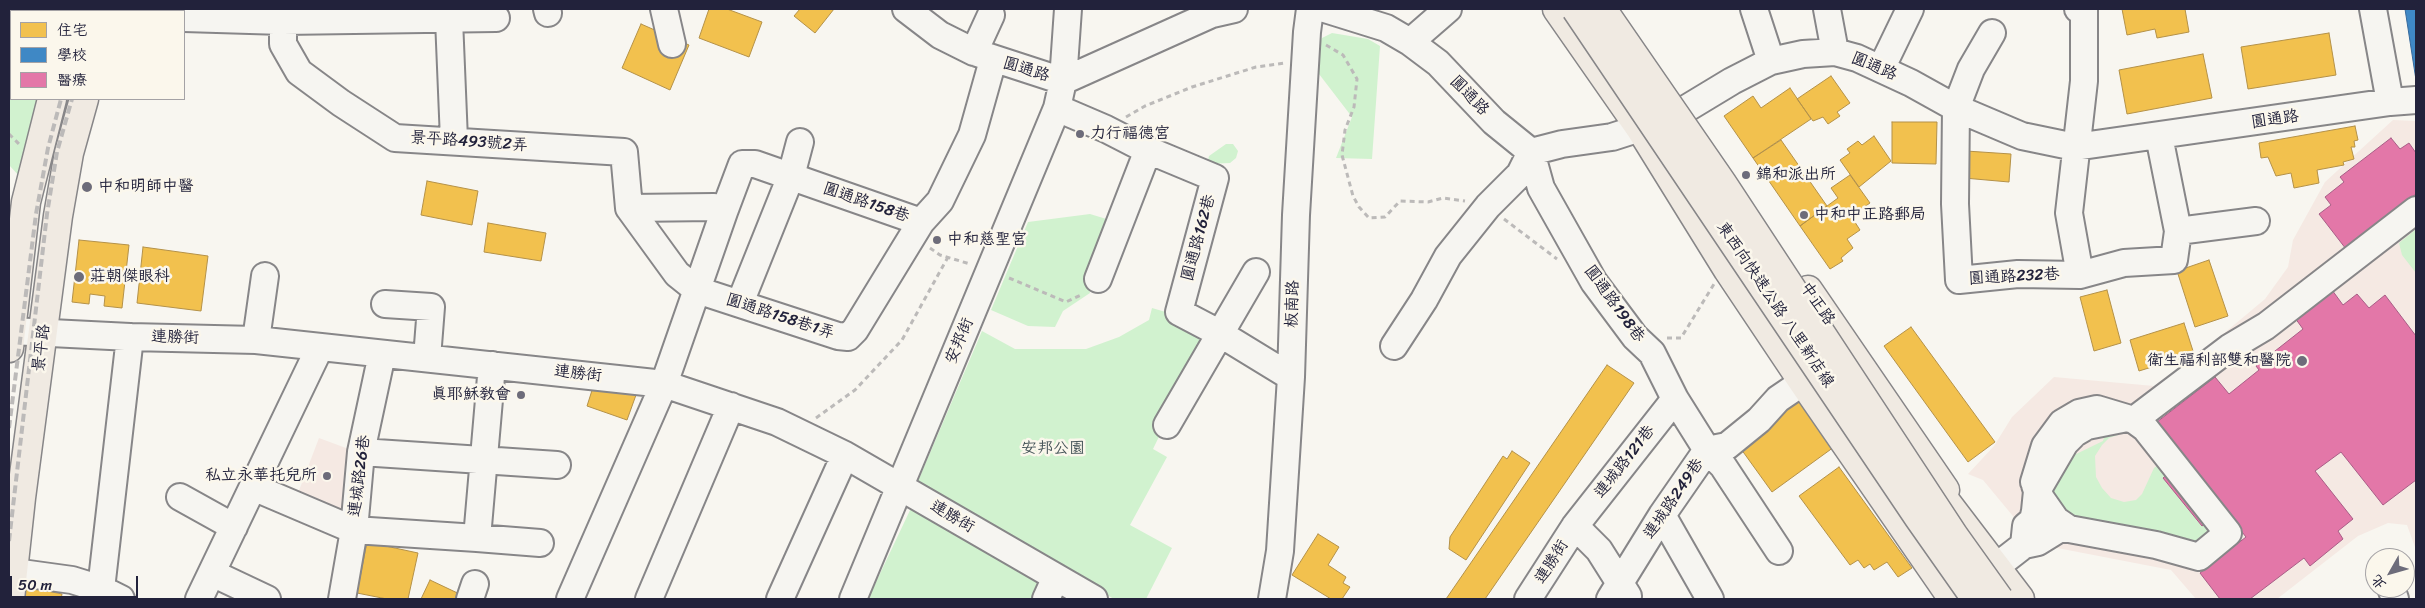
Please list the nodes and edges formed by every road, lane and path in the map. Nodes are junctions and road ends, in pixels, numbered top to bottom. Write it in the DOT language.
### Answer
graph roads {
  1 [pos="664,9"];
  2 [pos="906,9"];
  3 [pos="1068,9"];
  4 [pos="1234,9"];
  5 [pos="1325,9"];
  6 [pos="1448,9"];
  7 [pos="1557,9"];
  8 [pos="1576,9"];
  9 [pos="1588,9"];
  10 [pos="1602,9"];
  11 [pos="1614,9"];
  12 [pos="1754,9"];
  13 [pos="1827,9"];
  14 [pos="1910,9"];
  15 [pos="2081,9"];
  16 [pos="2373,9"];
  17 [pos="2390,9"];
  18 [pos="991,15"];
  19 [pos="185,18"];
  20 [pos="496,18"];
  21 [pos="1387,18"];
  22 [pos="449,19"];
  23 [pos="1309,20"];
  24 [pos="283,21"];
  25 [pos="1992,33"];
  26 [pos="1410,42"];
  27 [pos="672,44"];
  28 [pos="1835,52"];
  29 [pos="983,56"];
  30 [pos="1306,60"];
  31 [pos="1771,61"];
  32 [pos="1881,69"];
  33 [pos="1063,81"];
  34 [pos="52,100"];
  35 [pos="92,100"];
  36 [pos="2404,101"];
  37 [pos="1057,108"];
  38 [pos="1956,108"];
  39 [pos="1662,119"];
  40 [pos="1106,128"];
  41 [pos="9,134"];
  42 [pos="2159,136"];
  43 [pos="454,140"];
  44 [pos="800,142"];
  45 [pos="2075,147"];
  46 [pos="23,148"];
  47 [pos="1148,150"];
  48 [pos="1531,152"];
  49 [pos="791,176"];
  50 [pos="1488,206"];
  51 [pos="629,208"];
  52 [pos="2416,210"];
  53 [pos="724,212"];
  54 [pos="2256,221"];
  55 [pos="916,230"];
  56 [pos="2178,231"];
  57 [pos="948,257"];
  58 [pos="1562,262"];
  59 [pos="990,269"];
  60 [pos="1728,270"];
  61 [pos="1256,272"];
  62 [pos="2080,275"];
  63 [pos="265,276"];
  64 [pos="1098,280"];
  65 [pos="697,290"];
  66 [pos="740,303"];
  67 [pos="385,304"];
  68 [pos="44,333"];
  69 [pos="1219,333"];
  70 [pos="130,337"];
  71 [pos="1635,337"];
  72 [pos="10,339"];
  73 [pos="256,340"];
  74 [pos="1394,346"];
  75 [pos="320,347"];
  76 [pos="382,354"];
  77 [pos="428,358"];
  78 [pos="492,365"];
  79 [pos="1291,377"];
  80 [pos="1803,382"];
  81 [pos="664,384"];
  82 [pos="1675,399"];
  83 [pos="731,406"];
  84 [pos="1869,406"];
  85 [pos="2130,419"];
  86 [pos="1167,425"];
  87 [pos="797,432"];
  88 [pos="1707,450"];
  89 [pos="360,452"];
  90 [pos="845,455"];
  91 [pos="483,460"];
  92 [pos="557,465"];
  93 [pos="900,486"];
  94 [pos="253,487"];
  95 [pos="2036,487"];
  96 [pos="180,497"];
  97 [pos="15,498"];
  98 [pos="1662,515"];
  99 [pos="234,526"];
  100 [pos="1575,526"];
  101 [pos="2069,529"];
  102 [pos="354,530"];
  103 [pos="477,538"];
  104 [pos="540,543"];
  105 [pos="2024,545"];
  106 [pos="1779,551"];
  107 [pos="1997,566"];
  108 [pos="14,572"];
  109 [pos="212,573"];
  110 [pos="1051,588"];
  111 [pos="71,590"];
  112 [pos="111,594"];
  113 [pos="1620,594"];
  114 [pos="10,599"];
  115 [pos="199,599"];
  116 [pos="267,599"];
  117 [pos="342,599"];
  118 [pos="570,599"];
  119 [pos="649,599"];
  120 [pos="780,599"];
  121 [pos="853,599"];
  122 [pos="1094,599"];
  123 [pos="1272,599"];
  124 [pos="1528,599"];
  125 [pos="1710,599"];
  126 [pos="1953,599"];
  127 [pos="1976,599"];
  128 [pos="1986,599"];
  129 [pos="1999,599"];
  130 [pos="2020,599"];
  1 -- 27 [label="street"];
  2 -- 29 [label="street, 圓通路"];
  3 -- 33 [label="street, 安邦街"];
  4 -- 33 [label="street, 圓通路"];
  5 -- 21 [label="street, 圓通路"];
  6 -- 26 [label="street"];
  7 -- 39 [label="main road, 中正路"];
  8 -- 127 [label="main road, 東西向快速公路 八里新店線, bridge"];
  9 -- 39 [label="main road, 中正路"];
  10 -- 84 [label="main road, 東西向快速公路 八里新店線, bridge"];
  11 -- 39 [label="main road, 中正路"];
  12 -- 31 [label="street"];
  13 -- 28 [label="street"];
  14 -- 32 [label="street"];
  15 -- 45 [label="street, 圓通路232巷"];
  16 -- 36 [label="street"];
  17 -- 36 [label="street"];
  18 -- 29 [label="street, 圓通路158巷"];
  19 -- 24 [label="street"];
  20 -- 22 [label="street"];
  21 -- 26 [label="street, 圓通路"];
  22 -- 24 [label="street"];
  22 -- 43 [label="street"];
  23 -- 30 [label="street, 板南路"];
  23 -- 50 [label="path"];
  24 -- 43 [label="street, 景平路493號2弄"];
  25 -- 38 [label="street"];
  26 -- 48 [label="street, 圓通路"];
  28 -- 31 [label="street, 圓通路"];
  28 -- 32 [label="street, 圓通路"];
  29 -- 33 [label="street, 圓通路"];
  29 -- 55 [label="street, 圓通路158巷"];
  30 -- 40 [label="path"];
  30 -- 79 [label="street, 板南路"];
  31 -- 39 [label="street, 圓通路"];
  32 -- 38 [label="street, 圓通路"];
  33 -- 37 [label="street, 安邦街"];
  34 -- 72 [label="main road, 景平路"];
  35 -- 68 [label="main road, 景平路"];
  36 -- 42 [label="street, 圓通路"];
  37 -- 40 [label="street, 圓通路162巷"];
  37 -- 59 [label="street, 安邦街"];
  38 -- 45 [label="street, 圓通路"];
  38 -- 62 [label="street, 圓通路232巷"];
  39 -- 48 [label="street, 圓通路"];
  39 -- 60 [label="main road, 中正路"];
  39 -- 107 [label="main road, 中正路"];
  39 -- 128 [label="main road, 中正路"];
  40 -- 47 [label="street, 圓通路162巷"];
  41 -- 46 [label="path"];
  42 -- 45 [label="street, 圓通路"];
  42 -- 56 [label="street"];
  43 -- 51 [label="street, 景平路493號2弄"];
  44 -- 49 [label="street"];
  45 -- 62 [label="street, 圓通路232巷"];
  47 -- 64 [label="street"];
  47 -- 69 [label="street, 圓通路162巷"];
  48 -- 50 [label="street"];
  48 -- 71 [label="street, 圓通路198巷"];
  49 -- 53 [label="street, 圓通路158巷"];
  49 -- 55 [label="street, 圓通路158巷"];
  49 -- 66 [label="street"];
  50 -- 58 [label="path"];
  50 -- 74 [label="street"];
  51 -- 53 [label="street"];
  51 -- 65 [label="street"];
  52 -- 85 [label="street"];
  53 -- 65 [label="street"];
  54 -- 56 [label="street"];
  55 -- 57 [label="path"];
  55 -- 66 [label="street, 圓通路158巷1弄"];
  56 -- 62 [label="street"];
  57 -- 59 [label="path"];
  57 -- 87 [label="path"];
  59 -- 64 [label="path"];
  59 -- 93 [label="street, 安邦街"];
  60 -- 71 [label="path"];
  60 -- 80 [label="main road, 中正路"];
  61 -- 69 [label="street"];
  63 -- 73 [label="street"];
  65 -- 66 [label="street, 圓通路158巷1弄"];
  65 -- 81 [label="street"];
  67 -- 77 [label="street"];
  68 -- 70 [label="street, 連勝街"];
  68 -- 72 [label="street, 連勝街"];
  68 -- 97 [label="main road, 景平路"];
  69 -- 79 [label="street, 圓通路162巷"];
  69 -- 86 [label="street"];
  70 -- 73 [label="street, 連勝街"];
  70 -- 112 [label="street"];
  71 -- 82 [label="street, 圓通路198巷"];
  73 -- 75 [label="street, 連勝街"];
  75 -- 76 [label="street, 連勝街"];
  75 -- 94 [label="street"];
  76 -- 77 [label="street, 連勝街"];
  76 -- 89 [label="street, 連城路26巷"];
  77 -- 78 [label="street, 連勝街"];
  78 -- 81 [label="street, 連勝街"];
  78 -- 91 [label="street"];
  79 -- 123 [label="street, 板南路"];
  80 -- 88 [label="street, 連城路249巷"];
  80 -- 126 [label="main road, 中正路"];
  81 -- 83 [label="street, 連勝街"];
  81 -- 118 [label="street"];
  82 -- 88 [label="street, 圓通路198巷"];
  82 -- 100 [label="street, 連城路121巷"];
  83 -- 87 [label="street, 連勝街"];
  83 -- 119 [label="street"];
  84 -- 129 [label="main road, 東西向快速公路 八里新店線, bridge"];
  84 -- 130 [label="main road, bridge"];
  85 -- 95 [label="street"];
  85 -- 101 [label="street"];
  87 -- 90 [label="street, 連勝街"];
  88 -- 98 [label="street, 連城路249巷"];
  88 -- 106 [label="street, 圓通路198巷"];
  89 -- 91 [label="street"];
  89 -- 102 [label="street, 連城路26巷"];
  90 -- 93 [label="street, 連勝街"];
  90 -- 120 [label="street"];
  91 -- 92 [label="street"];
  91 -- 103 [label="street"];
  93 -- 110 [label="street, 連勝街"];
  93 -- 121 [label="street, 安邦街"];
  94 -- 99 [label="street"];
  94 -- 102 [label="street"];
  95 -- 101 [label="street"];
  95 -- 105 [label="street"];
  96 -- 99 [label="street"];
  97 -- 108 [label="main road, 景平路"];
  98 -- 113 [label="street, 連城路249巷"];
  98 -- 125 [label="street"];
  99 -- 109 [label="street"];
  100 -- 113 [label="street"];
  100 -- 124 [label="street, 連勝街"];
  101 -- 105 [label="street"];
  102 -- 103 [label="street"];
  102 -- 117 [label="street, 連城路26巷"];
  103 -- 104 [label="street"];
  105 -- 107 [label="street"];
  107 -- 130 [label="main road, 中正路"];
  108 -- 111 [label="street"];
  108 -- 114 [label="main road, 景平路"];
  109 -- 115 [label="street"];
  109 -- 116 [label="street"];
  110 -- 122 [label="street, 連勝街"];
  111 -- 112 [label="street"];
}
